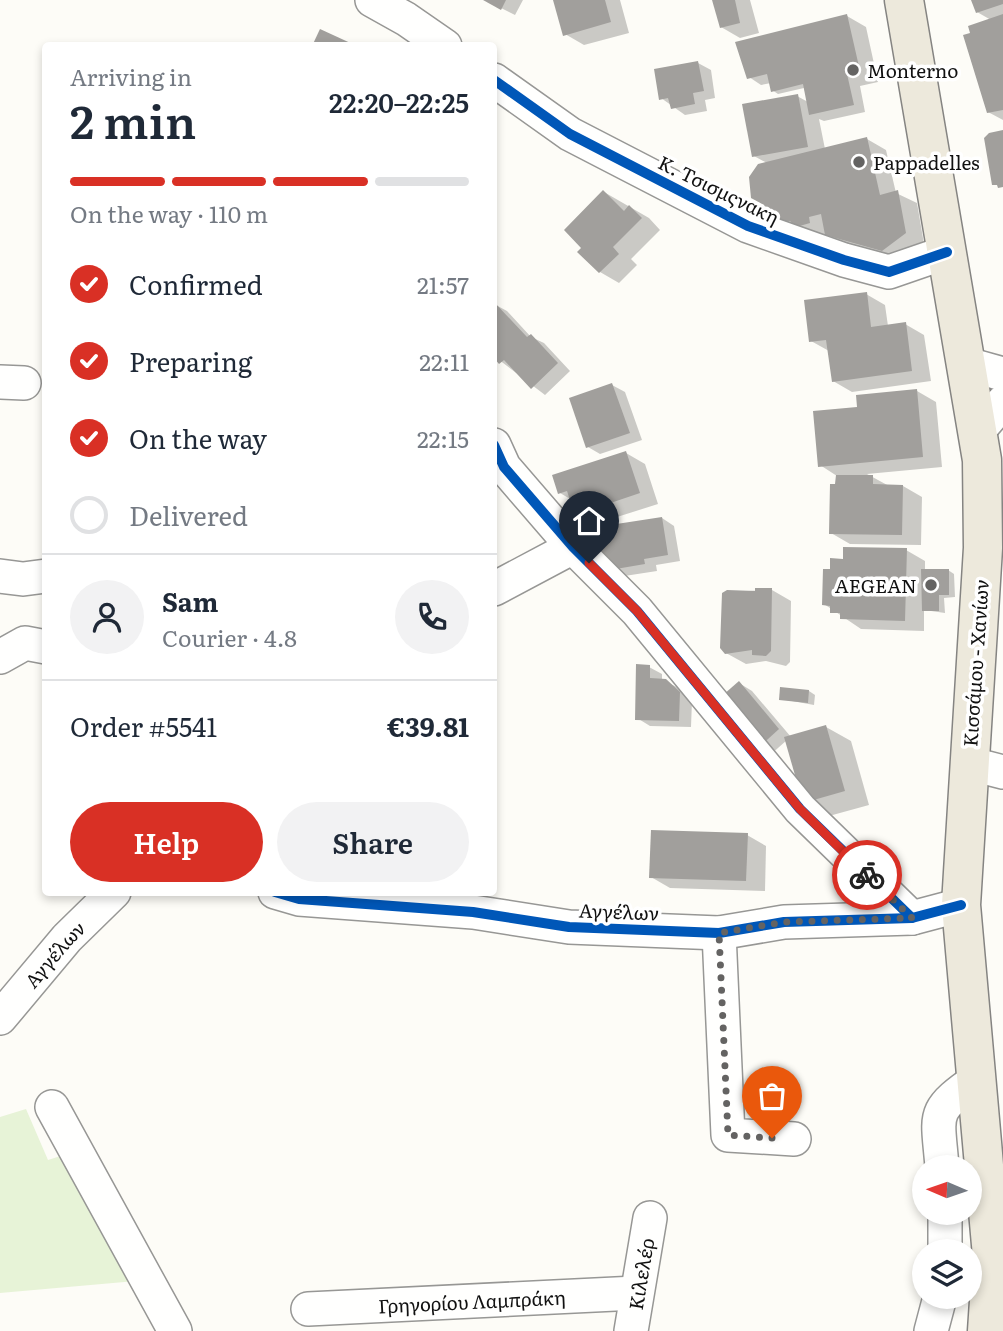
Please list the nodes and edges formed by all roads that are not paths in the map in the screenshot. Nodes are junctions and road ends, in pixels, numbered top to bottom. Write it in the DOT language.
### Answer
graph roads {
  1 [pos="372,0"];
  2 [pos="904,0"];
  3 [pos="438,42"];
  4 [pos="497,82"];
  5 [pos="947,252"];
  6 [pos="985,369"];
  7 [pos="991,416"];
  8 [pos="497,452"];
  9 [pos="573,547"];
  10 [pos="0,576"];
  11 [pos="42,577"];
  12 [pos="497,587"];
  13 [pos="42,646"];
  14 [pos="0,657"];
  15 [pos="986,768"];
  16 [pos="110,896"];
  17 [pos="288,896"];
  18 [pos="961,905"];
  19 [pos="912,918"];
  20 [pos="719,933"];
  21 [pos="0,1018"];
  22 [pos="976,1080"];
  23 [pos="52,1107"];
  24 [pos="794,1139"];
  25 [pos="941,1155"];
  26 [pos="993,1170"];
  27 [pos="650,1218"];
  28 [pos="636,1293"];
  29 [pos="308,1309"];
  30 [pos="937,1309"];
  31 [pos="175,1331"];
  32 [pos="631,1331"];
  33 [pos="931,1331"];
  34 [pos="987,1331"];
  1 -- 3 [label="street"];
  2 -- 5 [label="main road, Κισσάμου - Χανίων"];
  4 -- 5 [label="street, Κ. Τσισμςνακη"];
  5 -- 6 [label="main road, Κισσάμου - Χανίων"];
  6 -- 7 [label="main road, Κισσάμου - Χανίων"];
  7 -- 15 [label="main road, Κισσάμου - Χανίων"];
  8 -- 9 [label="street"];
  9 -- 12 [label="street"];
  9 -- 19 [label="street"];
  10 -- 11 [label="street"];
  13 -- 14 [label="street"];
  15 -- 18 [label="main road, Κισσάμου - Χανίων"];
  16 -- 21 [label="street, Αγγέλων"];
  17 -- 20 [label="street, Αγγέλων"];
  18 -- 19 [label="street, Αγγέλων"];
  18 -- 22 [label="main road, Κισσάμου - Χανίων"];
  19 -- 20 [label="street, Αγγέλων"];
  20 -- 24 [label="street"];
  22 -- 25 [label="street"];
  22 -- 26 [label="main road, Κισσάμου - Χανίων"];
  23 -- 31 [label="street"];
  26 -- 34 [label="main road, Κισσάμου - Χανίων"];
  27 -- 28 [label="street, Κιλελέρ"];
  28 -- 29 [label="street, Γρηγορίου Λαμπράκη"];
  28 -- 32 [label="street, Κιλελέρ"];
  30 -- 33 [label="street"];
}
